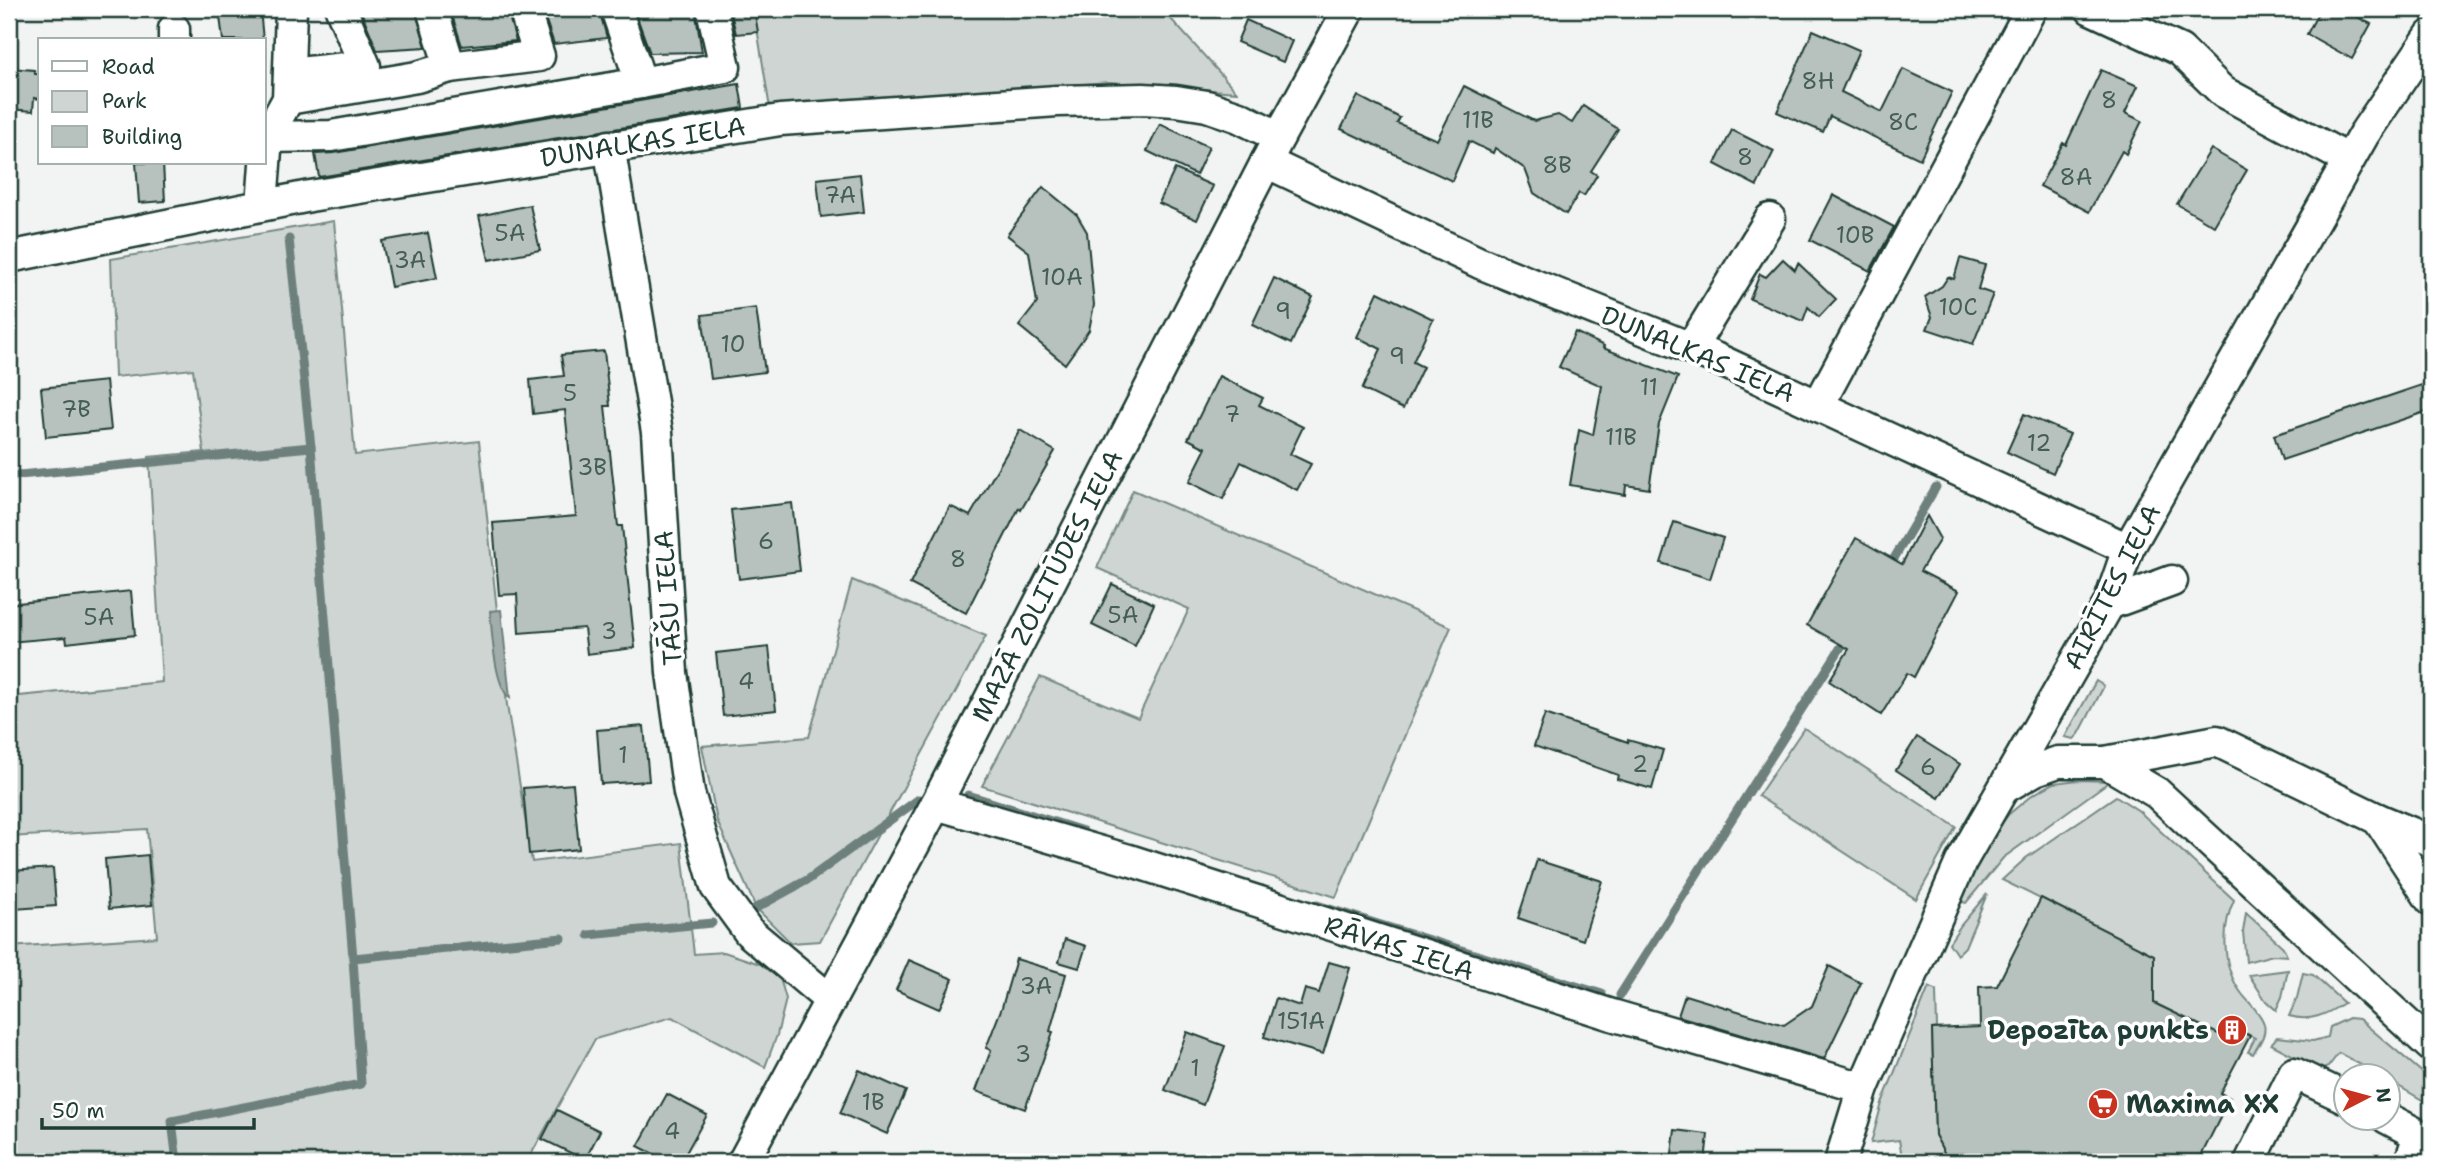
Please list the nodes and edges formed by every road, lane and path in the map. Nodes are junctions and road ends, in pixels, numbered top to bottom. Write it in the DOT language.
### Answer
graph roads {
  1 [pos="291,9"];
  2 [pos="341,9"];
  3 [pos="432,9"];
  4 [pos="524,9"];
  5 [pos="617,9"];
  6 [pos="712,9"];
  7 [pos="1349,9"];
  8 [pos="2031,9"];
  9 [pos="2091,9"];
  10 [pos="2431,35"];
  11 [pos="450,67"];
  12 [pos="641,83"];
  13 [pos="274,122"];
  14 [pos="609,146"];
  15 [pos="1273,149"];
  16 [pos="2349,160"];
  17 [pos="262,205"];
  18 [pos="1770,219"];
  19 [pos="9,257"];
  20 [pos="1691,348"];
  21 [pos="1818,406"];
  22 [pos="2128,549"];
  23 [pos="2172,581"];
  24 [pos="2109,604"];
  25 [pos="2105,762"];
  26 [pos="2003,788"];
  27 [pos="936,804"];
  28 [pos="2378,819"];
  29 [pos="2431,841"];
  30 [pos="2431,900"];
  31 [pos="830,1000"];
  32 [pos="2431,1046"];
  33 [pos="1863,1088"];
  34 [pos="2332,1091"];
  35 [pos="2402,1126"];
  36 [pos="743,1162"];
  37 [pos="1840,1162"];
  38 [pos="2250,1162"];
  39 [pos="2410,1162"];
  1 -- 13 [label="street"];
  2 -- 13 [label="street"];
  3 -- 11 [label="street"];
  4 -- 11 [label="street"];
  5 -- 12 [label="street"];
  6 -- 12 [label="street"];
  7 -- 15 [label="street, MAZĀ ZOLITŪDES IELA"];
  8 -- 21 [label="street"];
  9 -- 16 [label="street"];
  10 -- 16 [label="street, AIRĪTES IELA"];
  11 -- 13 [label="street"];
  12 -- 13 [label="street"];
  13 -- 17 [label="street"];
  14 -- 15 [label="street, DUNALKAS IELA"];
  14 -- 17 [label="street, DUNALKAS IELA"];
  14 -- 31 [label="street, TĀŠU IELA"];
  15 -- 20 [label="street, DUNALKAS IELA"];
  15 -- 27 [label="street, MAZĀ ZOLITŪDES IELA"];
  16 -- 22 [label="street, AIRĪTES IELA"];
  17 -- 19 [label="street, DUNALKAS IELA"];
  18 -- 20 [label="street"];
  20 -- 21 [label="street, DUNALKAS IELA"];
  21 -- 22 [label="street, DUNALKAS IELA"];
  22 -- 24 [label="street, AIRĪTES IELA"];
  23 -- 24 [label="street"];
  24 -- 26 [label="street, AIRĪTES IELA"];
  25 -- 26 [label="street"];
  25 -- 28 [label="street"];
  25 -- 32 [label="street"];
  26 -- 33 [label="street, AIRĪTES IELA"];
  27 -- 31 [label="street, MAZĀ ZOLITŪDES IELA"];
  27 -- 33 [label="street, RĀVAS IELA"];
  28 -- 29 [label="street"];
  28 -- 30 [label="street"];
  31 -- 36 [label="street, MAZĀ ZOLITŪDES IELA"];
  33 -- 37 [label="street, AIRĪTES IELA"];
  34 -- 38 [label="street"];
  35 -- 39 [label="street"];
}
